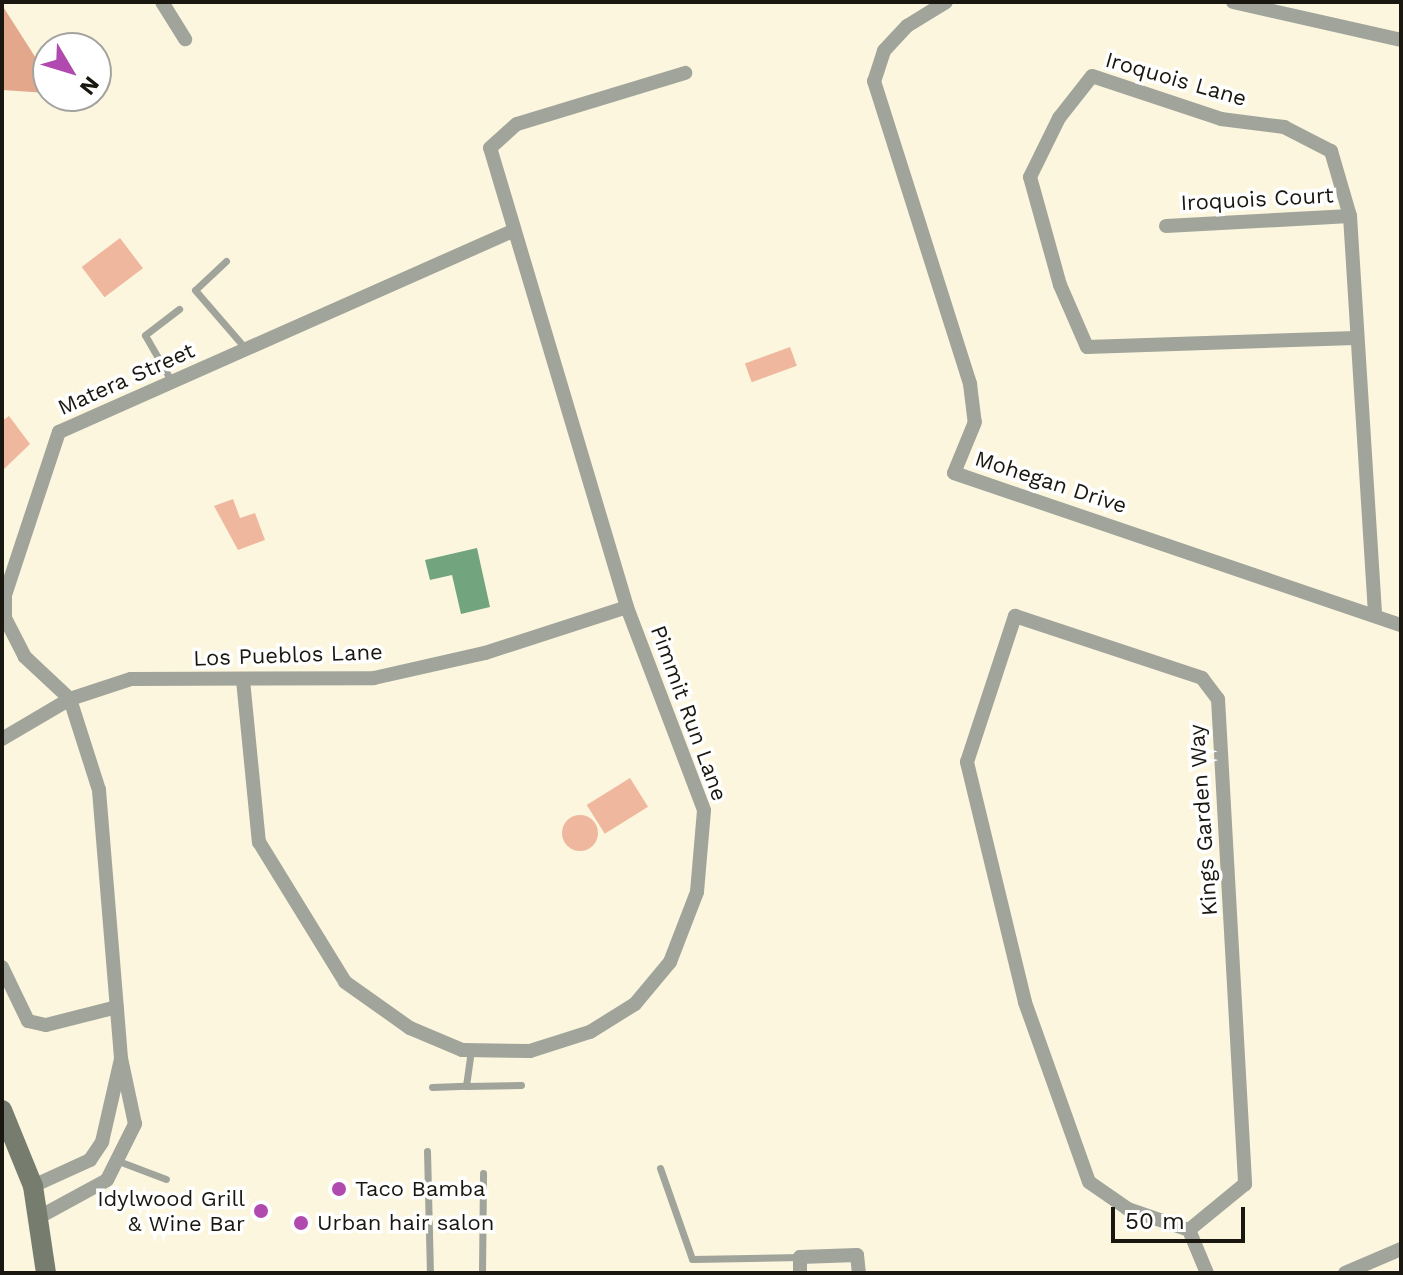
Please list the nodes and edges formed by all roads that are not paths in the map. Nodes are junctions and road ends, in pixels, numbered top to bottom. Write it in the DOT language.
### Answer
graph roads {
  1 [pos="162,2"];
  2 [pos="946,2"];
  3 [pos="1233,2"];
  4 [pos="185,39"];
  5 [pos="1401,40"];
  6 [pos="685,73"];
  7 [pos="1350,216"];
  8 [pos="1166,226"];
  9 [pos="511,232"];
  10 [pos="226,261"];
  11 [pos="179,309"];
  12 [pos="1355,338"];
  13 [pos="246,349"];
  14 [pos="172,382"];
  15 [pos="627,607"];
  16 [pos="1375,613"];
  17 [pos="1401,625"];
  18 [pos="243,680"];
  19 [pos="70,699"];
  20 [pos="2,739"];
  21 [pos="2,967"];
  22 [pos="117,1007"];
  23 [pos="471,1050"];
  24 [pos="121,1058"];
  25 [pos="521,1085"];
  26 [pos="466,1086"];
  27 [pos="432,1087"];
  28 [pos="2,1110"];
  29 [pos="427,1151"];
  30 [pos="121,1162"];
  31 [pos="660,1168"];
  32 [pos="483,1173"];
  33 [pos="166,1179"];
  34 [pos="33,1186"];
  35 [pos="41,1216"];
  36 [pos="1189,1230"];
  37 [pos="1401,1249"];
  38 [pos="800,1257"];
  39 [pos="46,1273"];
  40 [pos="430,1273"];
  41 [pos="482,1273"];
  42 [pos="800,1273"];
  43 [pos="859,1273"];
  44 [pos="1207,1273"];
  45 [pos="1345,1273"];
  1 -- 4 [label="street"];
  2 -- 16 [label="street, Mohegan Drive"];
  3 -- 5 [label="street"];
  6 -- 9 [label="street, Pimmit Run Lane"];
  7 -- 8 [label="street, Iroquois Court"];
  7 -- 12 [label="street, Iroquois Lane"];
  7 -- 12 [label="street, Iroquois Lane"];
  9 -- 13 [label="street, Matera Street"];
  9 -- 15 [label="street, Pimmit Run Lane"];
  10 -- 13 [label="lane"];
  11 -- 14 [label="lane"];
  12 -- 16 [label="street, Iroquois Lane"];
  13 -- 14 [label="street, Matera Street"];
  14 -- 19 [label="street, Matera Street"];
  15 -- 18 [label="street, Los Pueblos Lane"];
  15 -- 23 [label="street, Pimmit Run Lane"];
  16 -- 17 [label="street, Mohegan Drive"];
  18 -- 19 [label="street, Los Pueblos Lane"];
  18 -- 23 [label="street, Pimmit Run Lane"];
  19 -- 20 [label="street, Los Pueblos Lane"];
  19 -- 22 [label="street"];
  21 -- 22 [label="street"];
  22 -- 24 [label="street"];
  23 -- 26 [label="lane"];
  24 -- 30 [label="street"];
  24 -- 34 [label="street"];
  25 -- 26 [label="lane"];
  26 -- 27 [label="lane"];
  28 -- 34 [label="street"];
  29 -- 40 [label="lane"];
  30 -- 33 [label="lane"];
  30 -- 35 [label="street"];
  31 -- 38 [label="lane"];
  32 -- 41 [label="lane"];
  34 -- 35 [label="street"];
  35 -- 39 [label="street"];
  36 -- 36 [label="street, Kings Garden Way"];
  36 -- 44 [label="street"];
  37 -- 45 [label="street"];
  38 -- 42 [label="street"];
  38 -- 43 [label="street"];
}
